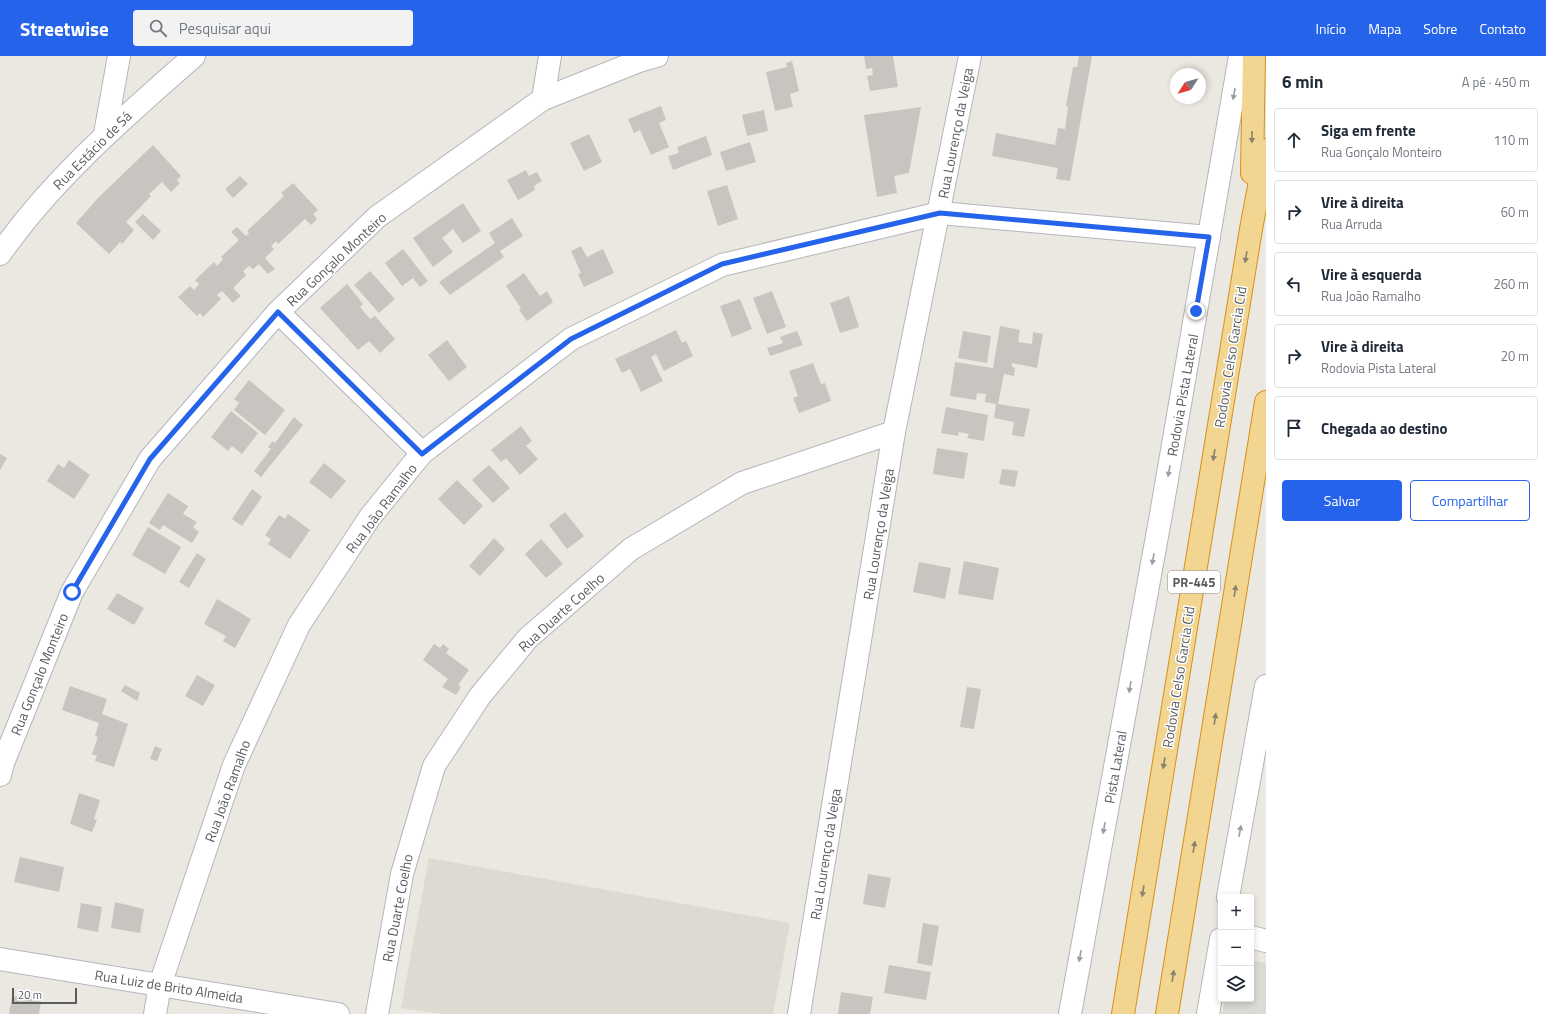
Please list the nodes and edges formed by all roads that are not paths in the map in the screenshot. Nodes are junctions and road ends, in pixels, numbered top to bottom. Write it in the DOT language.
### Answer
graph roads {
  1 [pos="119,56"];
  2 [pos="194,56"];
  3 [pos="550,56"];
  4 [pos="657,56"];
  5 [pos="970,56"];
  6 [pos="1240,56"];
  7 [pos="1254,56"];
  8 [pos="543,99"];
  9 [pos="105,134"];
  10 [pos="1266,150"];
  11 [pos="940,213"];
  12 [pos="1251,229"];
  13 [pos="1209,237"];
  14 [pos="0,254"];
  15 [pos="278,312"];
  16 [pos="1266,402"];
  17 [pos="894,432"];
  18 [pos="422,454"];
  19 [pos="1160,520"];
  20 [pos="1266,686"];
  21 [pos="0,774"];
  22 [pos="1229,894"];
  23 [pos="1254,939"];
  24 [pos="1266,941"];
  25 [pos="1218,956"];
  26 [pos="0,959"];
  27 [pos="160,985"];
  28 [pos="155,1014"];
  29 [pos="338,1014"];
  30 [pos="377,1014"];
  31 [pos="799,1014"];
  32 [pos="1070,1014"];
  33 [pos="1123,1014"];
  34 [pos="1167,1014"];
  35 [pos="1208,1014"];
  1 -- 9 [label="street"];
  2 -- 9 [label="street, Rua Estácio de Sá"];
  3 -- 8 [label="street"];
  4 -- 8 [label="street, Rua Gonçalo Monteiro"];
  5 -- 11 [label="street, Rua Lourenço da Veiga"];
  6 -- 13 [label="street, Rodovia Pista Lateral / PR-445, one-way"];
  7 -- 12 [label="highway, one-way"];
  8 -- 15 [label="street, Rua Gonçalo Monteiro"];
  9 -- 14 [label="street, Rua Estácio de Sá"];
  10 -- 12 [label="highway, Rodovia Celso Garcia Cid / PR-445"];
  11 -- 13 [label="street, Rua João Ramalho"];
  11 -- 17 [label="street, Rua Lourenço da Veiga"];
  11 -- 18 [label="street, Rua João Ramalho"];
  12 -- 33 [label="highway, Rodovia Celso Garcia Cid / PR-445, one-way"];
  13 -- 19 [label="street, Rodovia Pista Lateral / PR-445, one-way"];
  15 -- 18 [label="street"];
  15 -- 21 [label="street, Rua Gonçalo Monteiro"];
  34 -- 16 [label="highway, PR-445, one-way"];
  17 -- 30 [label="street, Rua Duarte Coelho"];
  17 -- 31 [label="street, Rua Lourenço da Veiga"];
  18 -- 27 [label="street, Rua João Ramalho"];
  19 -- 32 [label="street, Pista Lateral / PR-445, one-way"];
  22 -- 20 [label="street, one-way"];
  23 -- 24 [label="street"];
  25 -- 35 [label="street"];
  26 -- 27 [label="street, Rua Luiz de Brito Almeida"];
  27 -- 28 [label="street, Rua João Ramalho"];
  27 -- 29 [label="street, Rua Luiz de Brito Almeida"];
}
